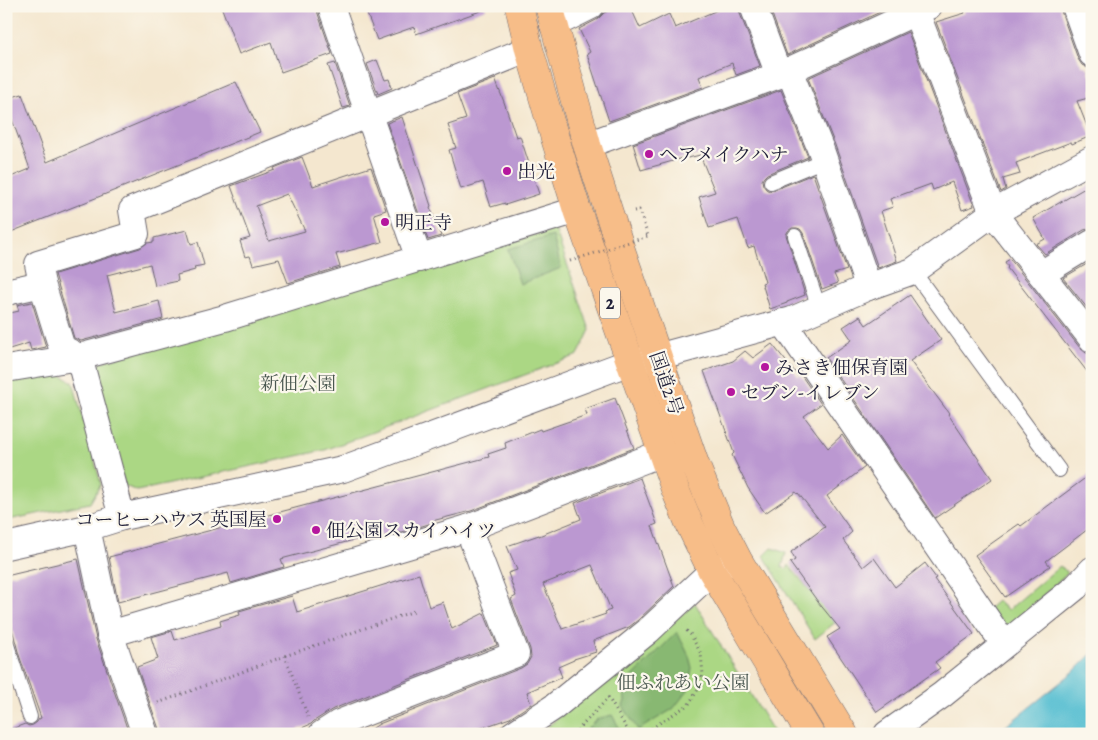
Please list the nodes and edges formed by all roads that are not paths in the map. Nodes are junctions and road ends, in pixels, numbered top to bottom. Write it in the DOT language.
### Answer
graph roads {
  1 [pos="331,6"];
  2 [pos="518,6"];
  3 [pos="591,6"];
  4 [pos="753,6"];
  5 [pos="1075,6"];
  6 [pos="920,8"];
  7 [pos="551,15"];
  8 [pos="529,49"];
  9 [pos="1092,54"];
  10 [pos="784,72"];
  11 [pos="368,114"];
  12 [pos="587,145"];
  13 [pos="1092,158"];
  14 [pos="824,160"];
  15 [pos="770,182"];
  16 [pos="577,210"];
  17 [pos="993,213"];
  18 [pos="795,236"];
  19 [pos="1092,243"];
  20 [pos="419,259"];
  21 [pos="913,271"];
  22 [pos="1041,274"];
  23 [pos="42,284"];
  24 [pos="868,287"];
  25 [pos="6,292"];
  26 [pos="819,308"];
  27 [pos="783,322"];
  28 [pos="1092,339"];
  29 [pos="79,357"];
  30 [pos="657,357"];
  31 [pos="630,362"];
  32 [pos="6,369"];
  33 [pos="662,453"];
  34 [pos="1059,470"];
  35 [pos="122,517"];
  36 [pos="87,528"];
  37 [pos="468,528"];
  38 [pos="6,546"];
  39 [pos="743,569"];
  40 [pos="1092,570"];
  41 [pos="718,581"];
  42 [pos="110,634"];
  43 [pos="6,642"];
  44 [pos="1004,644"];
  45 [pos="30,717"];
  46 [pos="141,722"];
  47 [pos="316,729"];
  48 [pos="513,734"];
  49 [pos="810,734"];
  50 [pos="844,734"];
  51 [pos="887,734"];
  1 -- 11 [label="street"];
  2 -- 8 [label="highway, 国道2号 / 2"];
  3 -- 7 [label="street"];
  4 -- 10 [label="street"];
  5 -- 9 [label="street"];
  6 -- 10 [label="street"];
  6 -- 17 [label="street"];
  7 -- 12 [label="highway, 国道2号 / 2"];
  8 -- 11 [label="street"];
  8 -- 16 [label="highway, 国道2号 / 2"];
  10 -- 12 [label="street"];
  10 -- 14 [label="street"];
  11 -- 20 [label="street"];
  11 -- 23 [label="street"];
  12 -- 30 [label="highway, 国道2号 / 2"];
  13 -- 17 [label="street"];
  14 -- 15 [label="lane"];
  14 -- 24 [label="street"];
  16 -- 20 [label="street"];
  16 -- 31 [label="highway, 国道2号 / 2"];
  17 -- 21 [label="street"];
  17 -- 22 [label="street"];
  18 -- 26 [label="lane"];
  19 -- 22 [label="street"];
  20 -- 29 [label="street"];
  21 -- 24 [label="street"];
  21 -- 34 [label="lane"];
  22 -- 28 [label="street"];
  23 -- 25 [label="street"];
  23 -- 29 [label="street"];
  24 -- 26 [label="street"];
  26 -- 27 [label="street"];
  27 -- 30 [label="street"];
  27 -- 44 [label="street"];
  29 -- 32 [label="street"];
  29 -- 35 [label="street"];
  30 -- 31 [label="street"];
  30 -- 39 [label="highway, 国道2号 / 2"];
  31 -- 33 [label="highway, 国道2号 / 2"];
  31 -- 35 [label="street"];
  33 -- 37 [label="street"];
  33 -- 41 [label="highway, 国道2号 / 2"];
  35 -- 36 [label="street"];
  36 -- 38 [label="street"];
  36 -- 42 [label="street"];
  37 -- 42 [label="street"];
  37 -- 47 [label="street"];
  39 -- 41 [label="street"];
  39 -- 50 [label="highway, 国道2号 / 2"];
  40 -- 44 [label="street"];
  41 -- 48 [label="street"];
  41 -- 49 [label="highway, 国道2号 / 2"];
  42 -- 46 [label="street"];
  43 -- 45 [label="lane"];
  44 -- 51 [label="street"];
}
